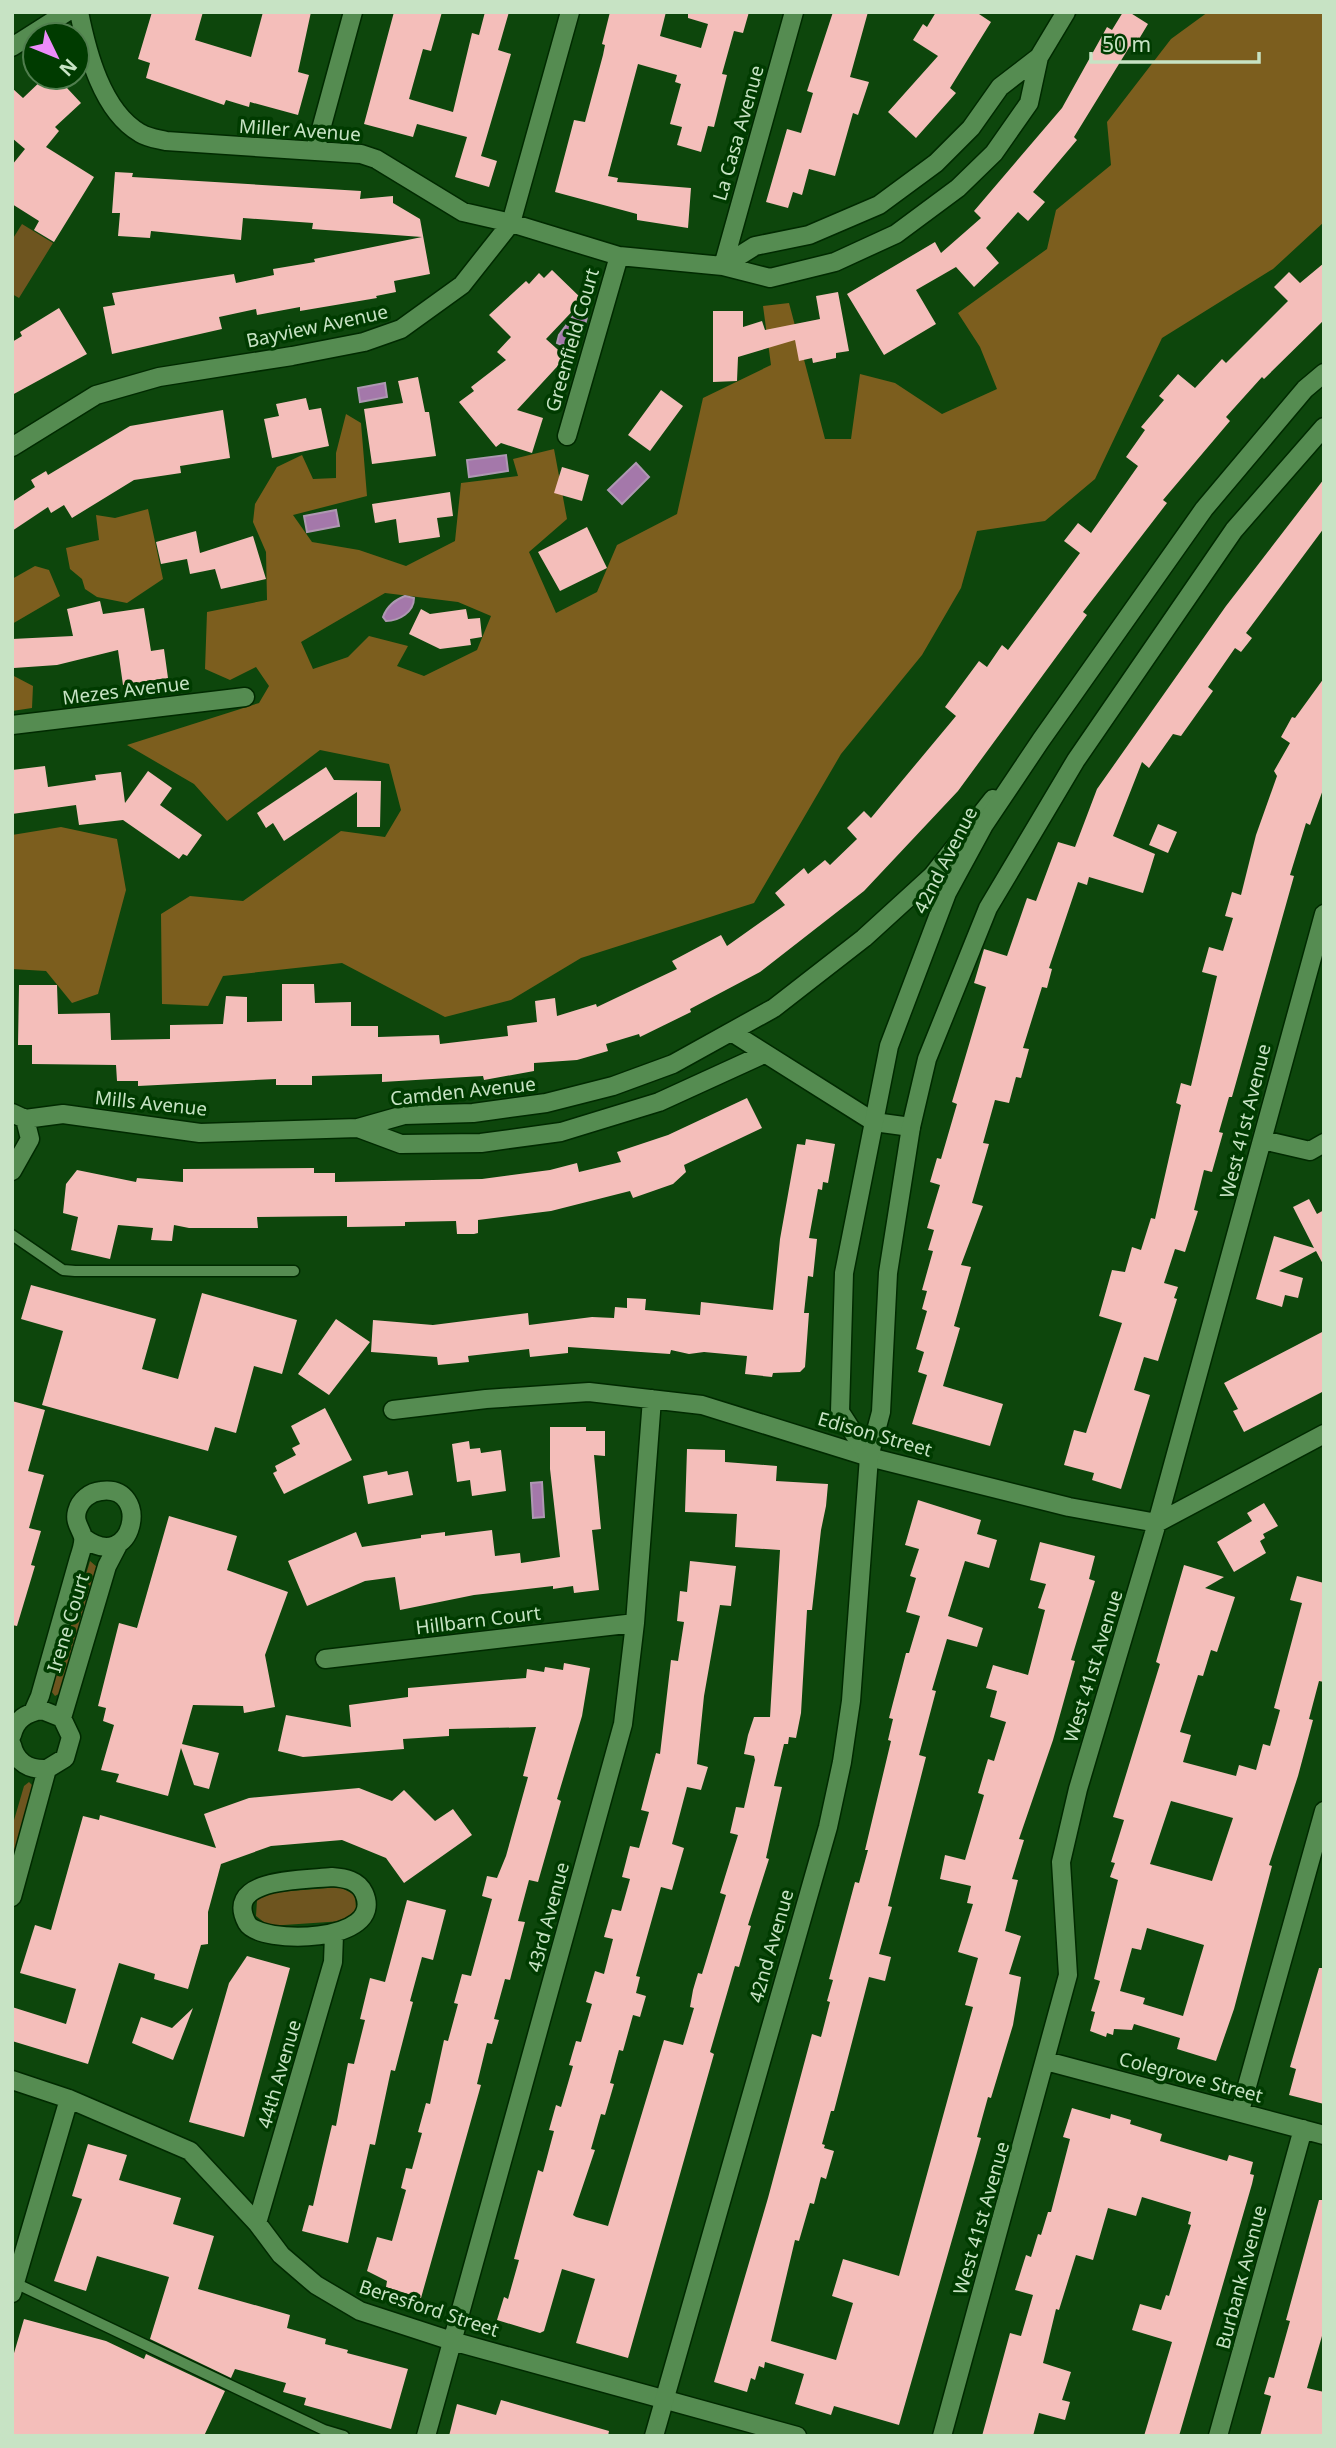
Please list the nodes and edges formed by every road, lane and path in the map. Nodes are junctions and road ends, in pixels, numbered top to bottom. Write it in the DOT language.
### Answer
graph roads {
  1 [pos="67,12"];
  2 [pos="79,12"];
  3 [pos="353,12"];
  4 [pos="570,12"];
  5 [pos="794,12"];
  6 [pos="1066,12"];
  7 [pos="12,47"];
  8 [pos="1039,57"];
  9 [pos="315,151"];
  10 [pos="511,223"];
  11 [pos="619,256"];
  12 [pos="723,266"];
  13 [pos="1324,373"];
  14 [pos="1324,427"];
  15 [pos="567,436"];
  16 [pos="12,447"];
  17 [pos="245,697"];
  18 [pos="12,725"];
  19 [pos="1041,740"];
  20 [pos="1324,914"];
  21 [pos="733,1033"];
  22 [pos="764,1054"];
  23 [pos="18,1116"];
  24 [pos="873,1122"];
  25 [pos="911,1127"];
  26 [pos="358,1128"];
  27 [pos="1263,1140"];
  28 [pos="1324,1143"];
  29 [pos="12,1171"];
  30 [pos="12,1235"];
  31 [pos="294,1271"];
  32 [pos="652,1399"];
  33 [pos="393,1410"];
  34 [pos="1324,1434"];
  35 [pos="869,1457"];
  36 [pos="1157,1523"];
  37 [pos="84,1538"];
  38 [pos="119,1543"];
  39 [pos="635,1623"];
  40 [pos="325,1659"];
  41 [pos="33,1712"];
  42 [pos="62,1718"];
  43 [pos="13,1744"];
  44 [pos="47,1769"];
  45 [pos="12,1773"];
  46 [pos="1324,1811"];
  47 [pos="12,1897"];
  48 [pos="334,1935"];
  49 [pos="1046,2062"];
  50 [pos="12,2080"];
  51 [pos="69,2099"];
  52 [pos="1240,2111"];
  53 [pos="1303,2129"];
  54 [pos="1324,2135"];
  55 [pos="257,2223"];
  56 [pos="14,2288"];
  57 [pos="452,2341"];
  58 [pos="665,2399"];
  59 [pos="344,2436"];
  60 [pos="426,2436"];
  61 [pos="654,2436"];
  62 [pos="797,2436"];
  63 [pos="942,2436"];
  64 [pos="1218,2436"];
  1 -- 7 [label="street"];
  2 -- 9 [label="street, Miller Avenue"];
  3 -- 9 [label="street"];
  4 -- 10 [label="street, Bayview Avenue"];
  5 -- 12 [label="street, La Casa Avenue"];
  6 -- 8 [label="street"];
  8 -- 12 [label="street"];
  8 -- 12 [label="street, Miller Avenue"];
  9 -- 10 [label="street, Miller Avenue"];
  10 -- 11 [label="street, Miller Avenue"];
  10 -- 16 [label="street, Bayview Avenue"];
  11 -- 12 [label="street, Miller Avenue"];
  11 -- 15 [label="street, Greenfield Court"];
  13 -- 19 [label="street, 42nd Avenue"];
  14 -- 25 [label="street, 42nd Avenue"];
  17 -- 18 [label="street, Mezes Avenue"];
  19 -- 21 [label="street, Camden Avenue"];
  19 -- 24 [label="street, 42nd Avenue"];
  20 -- 27 [label="street, West 41st Avenue"];
  21 -- 22 [label="street"];
  21 -- 26 [label="street, Camden Avenue"];
  22 -- 24 [label="street"];
  22 -- 26 [label="street, Camden Avenue"];
  23 -- 26 [label="street, Mills Avenue"];
  23 -- 29 [label="street"];
  24 -- 25 [label="street"];
  24 -- 35 [label="street, 42nd Avenue"];
  25 -- 35 [label="street, 42nd Avenue"];
  27 -- 28 [label="street"];
  27 -- 36 [label="street, West 41st Avenue"];
  30 -- 31 [label="lane"];
  32 -- 33 [label="street, Edison Street"];
  32 -- 35 [label="street, Edison Street"];
  32 -- 39 [label="street, 43rd Avenue"];
  34 -- 36 [label="street"];
  35 -- 36 [label="street, Edison Street"];
  35 -- 58 [label="street, 42nd Avenue"];
  36 -- 49 [label="street, West 41st Avenue"];
  37 -- 38 [label="street"];
  37 -- 38 [label="street, Irene Court"];
  37 -- 41 [label="street, Irene Court"];
  38 -- 42 [label="street, Irene Court"];
  39 -- 40 [label="street, Hillbarn Court"];
  39 -- 57 [label="street, 43rd Avenue"];
  41 -- 42 [label="street"];
  41 -- 43 [label="street"];
  42 -- 44 [label="street"];
  43 -- 44 [label="street"];
  43 -- 45 [label="street"];
  44 -- 47 [label="street"];
  46 -- 52 [label="street"];
  48 -- 48 [label="street"];
  48 -- 55 [label="street, 44th Avenue"];
  49 -- 52 [label="street, Colegrove Street"];
  49 -- 63 [label="street, West 41st Avenue"];
  50 -- 51 [label="street, Beresford Street"];
  51 -- 55 [label="street, Beresford Street"];
  51 -- 56 [label="street"];
  52 -- 53 [label="street, Colegrove Street"];
  53 -- 54 [label="street, Colegrove Street"];
  53 -- 64 [label="street, Burbank Avenue"];
  55 -- 57 [label="street, Beresford Street"];
  56 -- 59 [label="lane"];
  57 -- 58 [label="street, Beresford Street"];
  57 -- 60 [label="street, 43rd Avenue"];
  58 -- 61 [label="street, 42nd Avenue"];
  58 -- 62 [label="street, Beresford Street"];
}
